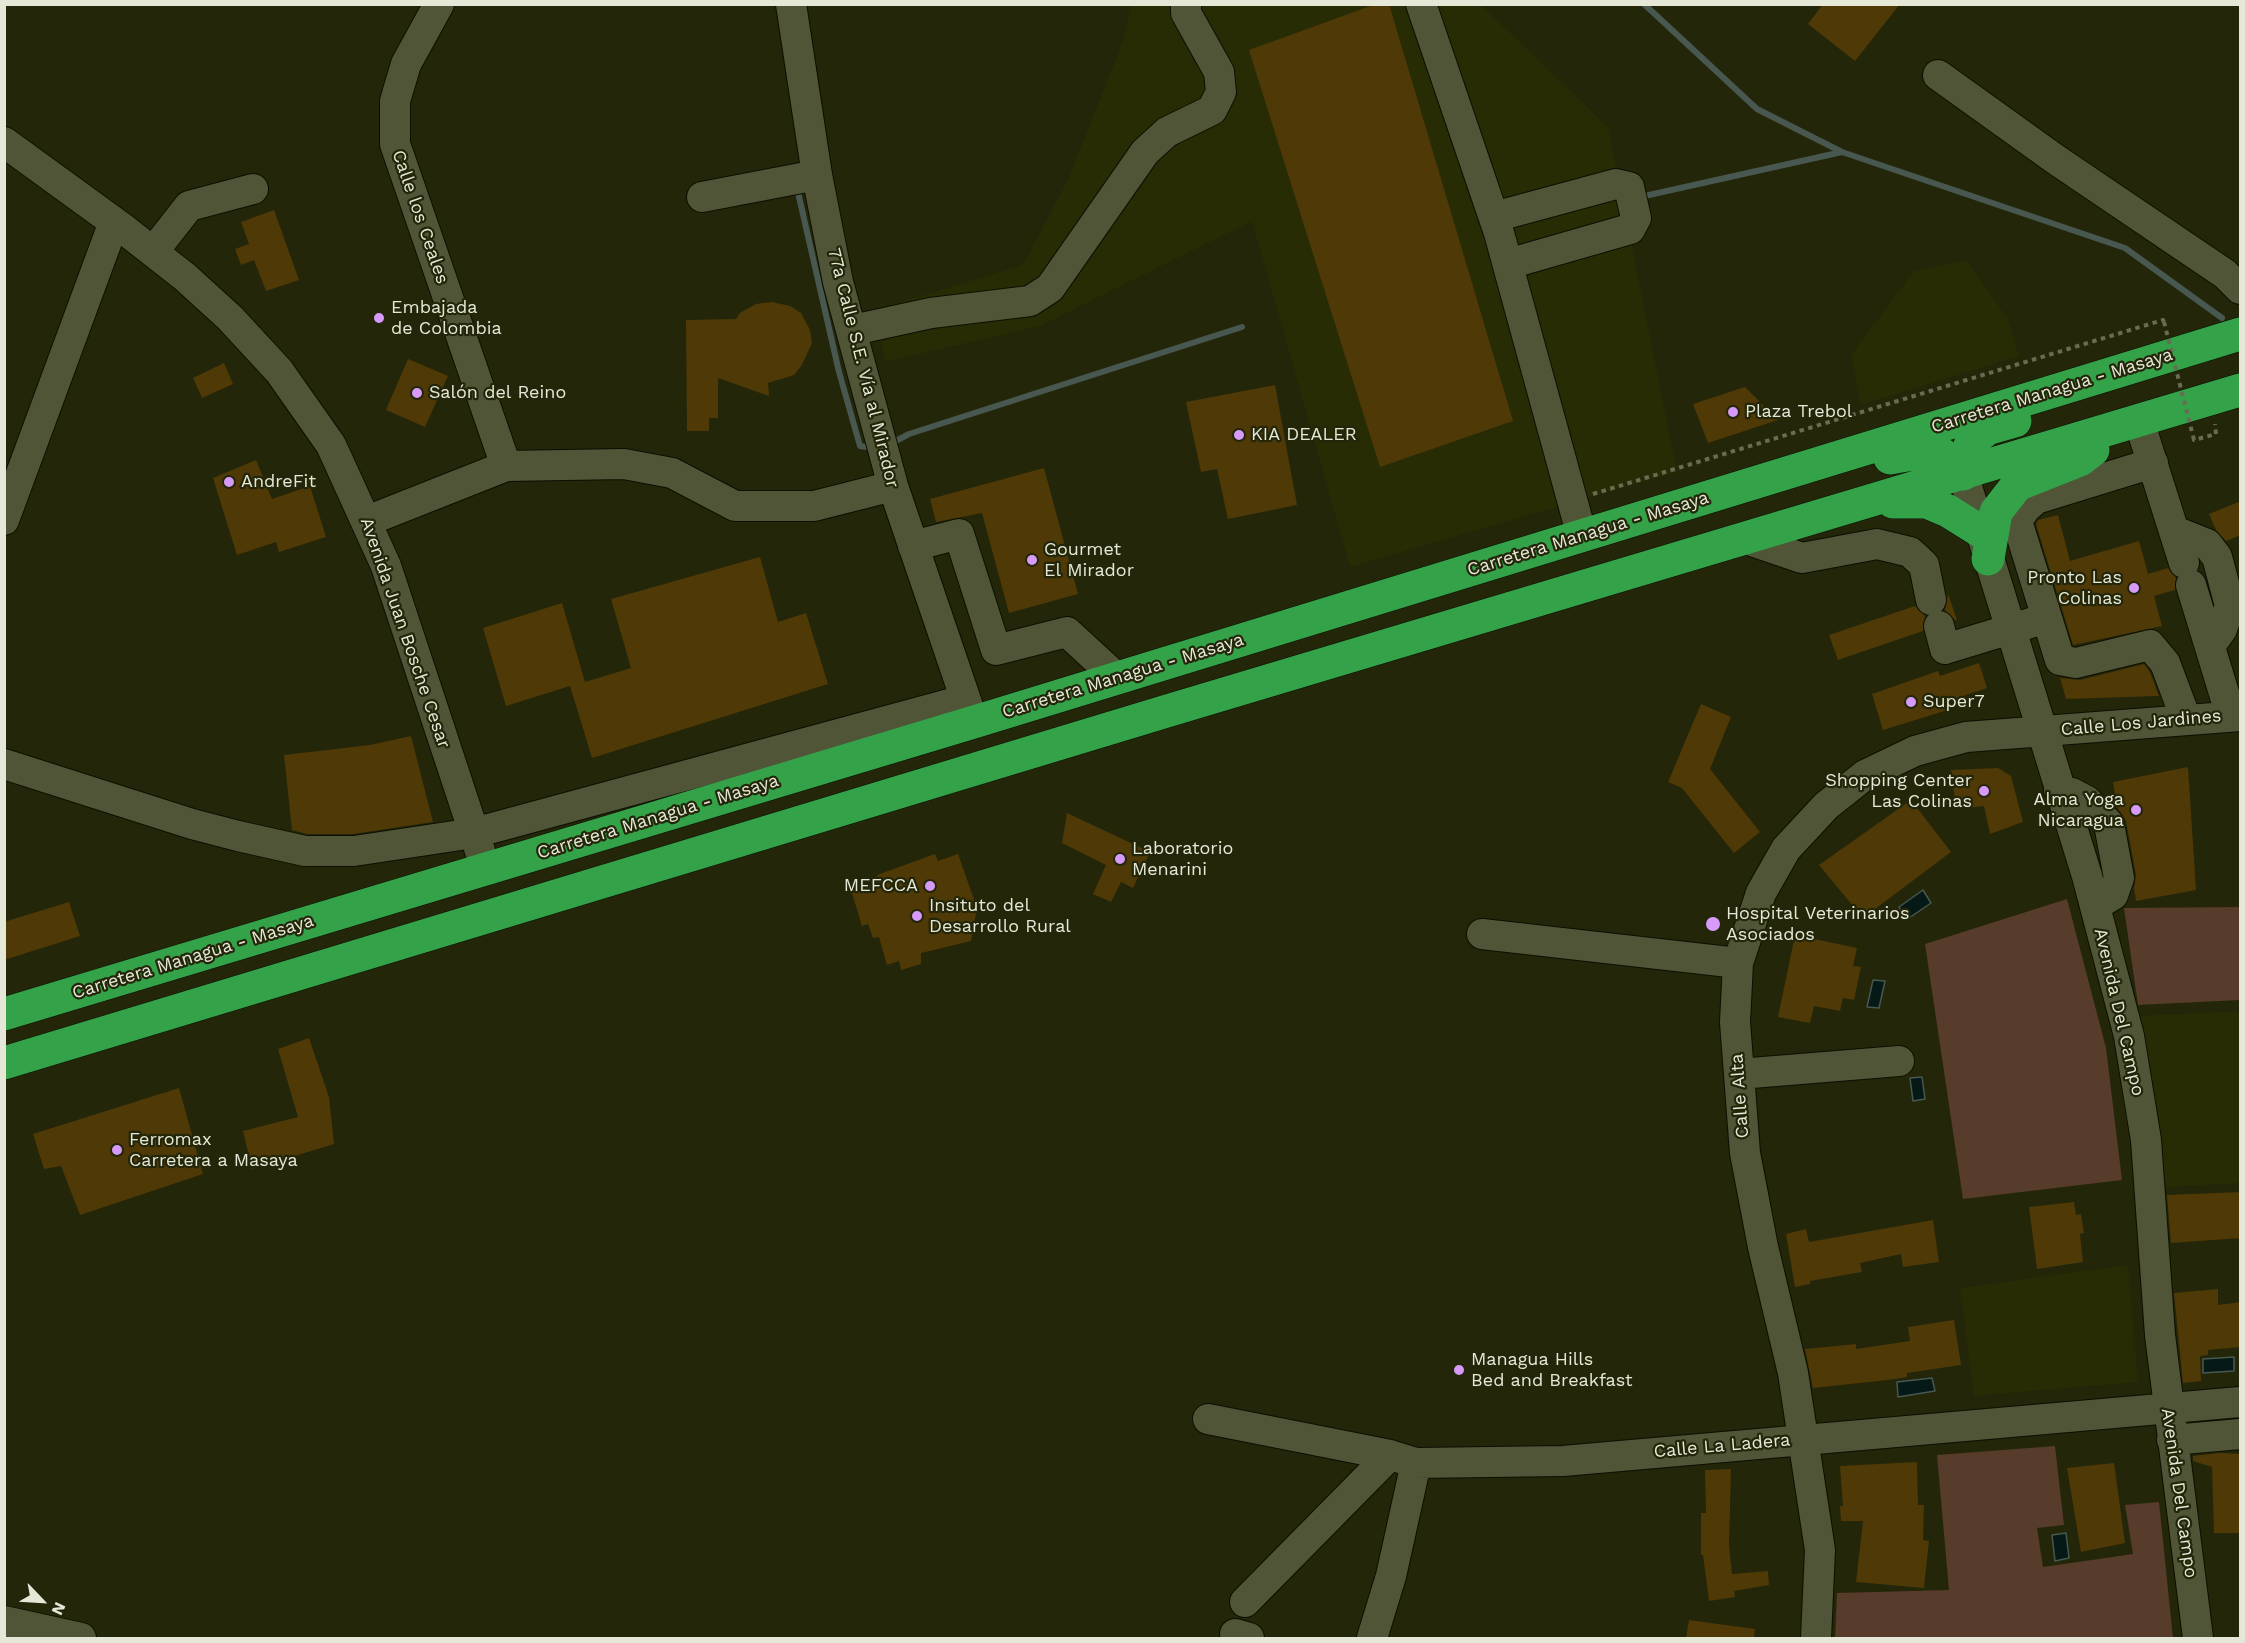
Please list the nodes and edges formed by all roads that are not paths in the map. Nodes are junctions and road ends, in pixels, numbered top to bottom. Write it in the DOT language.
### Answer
graph roads {
  1 [pos="439,4"];
  2 [pos="790,4"];
  3 [pos="1186,4"];
  4 [pos="1421,4"];
  5 [pos="1938,75"];
  6 [pos="4,142"];
  7 [pos="817,176"];
  8 [pos="253,189"];
  9 [pos="702,197"];
  10 [pos="1494,217"];
  11 [pos="120,226"];
  12 [pos="153,252"];
  13 [pos="1508,264"];
  14 [pos="2241,289"];
  15 [pos="853,330"];
  16 [pos="2241,334"];
  17 [pos="2168,357"];
  18 [pos="2241,390"];
  19 [pos="2134,422"];
  20 [pos="2153,463"];
  21 [pos="506,466"];
  22 [pos="1963,474"];
  23 [pos="1747,485"];
  24 [pos="892,486"];
  25 [pos="1873,502"];
  26 [pos="4,520"];
  27 [pos="367,521"];
  28 [pos="2174,531"];
  29 [pos="1582,536"];
  30 [pos="1746,539"];
  31 [pos="1984,545"];
  32 [pos="913,546"];
  33 [pos="2047,618"];
  34 [pos="2011,630"];
  35 [pos="2210,646"];
  36 [pos="1116,677"];
  37 [pos="969,711"];
  38 [pos="1167,711"];
  39 [pos="2236,716"];
  40 [pos="2186,719"];
  41 [pos="2042,732"];
  42 [pos="4,764"];
  43 [pos="784,828"];
  44 [pos="474,833"];
  45 [pos="486,869"];
  46 [pos="1482,934"];
  47 [pos="1738,963"];
  48 [pos="4,1014"];
  49 [pos="1899,1061"];
  50 [pos="4,1064"];
  51 [pos="1739,1074"];
  52 [pos="2241,1402"];
  53 [pos="2168,1409"];
  54 [pos="1208,1419"];
  55 [pos="2241,1434"];
  56 [pos="1802,1439"];
  57 [pos="2172,1440"];
  58 [pos="1403,1459"];
  59 [pos="1245,1602"];
  60 [pos="4,1621"];
  61 [pos="81,1638"];
  62 [pos="1372,1638"];
  63 [pos="1816,1638"];
  64 [pos="2198,1638"];
  1 -- 21 [label="street, Calle los Ceales"];
  2 -- 7 [label="street, 77a Calle S.E. Vía al Mirador"];
  3 -- 15 [label="street"];
  4 -- 10 [label="street"];
  5 -- 14 [label="street"];
  6 -- 11 [label="street, Avenida Juan Bosche Cesar"];
  7 -- 9 [label="street"];
  7 -- 15 [label="street, 77a Calle S.E. Vía al Mirador"];
  8 -- 12 [label="street"];
  10 -- 13 [label="street"];
  10 -- 13 [label="street"];
  11 -- 12 [label="street, Avenida Juan Bosche Cesar"];
  11 -- 26 [label="street"];
  12 -- 27 [label="street, Avenida Juan Bosche Cesar"];
  13 -- 29 [label="street"];
  15 -- 24 [label="street, 77a Calle S.E. Vía al Mirador"];
  16 -- 17 [label="highway, Carretera Managua - Masaya"];
  17 -- 22 [label="highway"];
  17 -- 23 [label="highway, Carretera Managua - Masaya"];
  18 -- 19 [label="highway"];
  19 -- 20 [label="street"];
  19 -- 22 [label="highway"];
  19 -- 31 [label="highway"];
  20 -- 28 [label="street"];
  20 -- 33 [label="street"];
  21 -- 24 [label="street"];
  21 -- 27 [label="street"];
  22 -- 23 [label="highway"];
  22 -- 25 [label="highway"];
  22 -- 31 [label="street, Avenida Del Campo"];
  23 -- 29 [label="highway, Carretera Managua - Masaya"];
  24 -- 32 [label="street, 77a Calle S.E. Vía al Mirador"];
  25 -- 30 [label="highway"];
  25 -- 31 [label="highway"];
  27 -- 44 [label="street, Avenida Juan Bosche Cesar"];
  28 -- 35 [label="street"];
  28 -- 35 [label="street"];
  29 -- 36 [label="highway, Carretera Managua - Masaya"];
  30 -- 34 [label="street"];
  30 -- 38 [label="highway"];
  31 -- 34 [label="street, Avenida Del Campo"];
  32 -- 36 [label="street"];
  32 -- 37 [label="street, 77a Calle S.E. Vía al Mirador"];
  33 -- 34 [label="street"];
  33 -- 40 [label="street"];
  34 -- 41 [label="street, Avenida Del Campo"];
  35 -- 39 [label="street"];
  36 -- 37 [label="highway, Carretera Managua - Masaya"];
  37 -- 38 [label="highway"];
  37 -- 43 [label="highway"];
  37 -- 44 [label="street"];
  37 -- 45 [label="highway, Carretera Managua - Masaya"];
  38 -- 43 [label="highway"];
  39 -- 40 [label="street, Calle Los Jardines"];
  40 -- 41 [label="street, Calle Los Jardines"];
  41 -- 47 [label="street, Calle Alta"];
  41 -- 53 [label="street, Avenida Del Campo"];
  42 -- 44 [label="street"];
  43 -- 50 [label="highway"];
  44 -- 45 [label="street, Avenida Juan Bosche Cesar"];
  45 -- 48 [label="highway, Carretera Managua - Masaya"];
  46 -- 47 [label="street"];
  47 -- 51 [label="street, Calle Alta"];
  49 -- 51 [label="street"];
  51 -- 56 [label="street, Calle Alta"];
  52 -- 53 [label="street, Calle La Ladera"];
  53 -- 56 [label="street, Calle La Ladera"];
  53 -- 57 [label="street, Avenida Del Campo"];
  54 -- 58 [label="street, Calle La Ladera"];
  55 -- 57 [label="street"];
  56 -- 58 [label="street, Calle La Ladera"];
  56 -- 63 [label="street, Calle Alta"];
  57 -- 64 [label="street, Avenida Del Campo"];
  58 -- 59 [label="street"];
  58 -- 62 [label="street"];
  60 -- 61 [label="street"];
}
